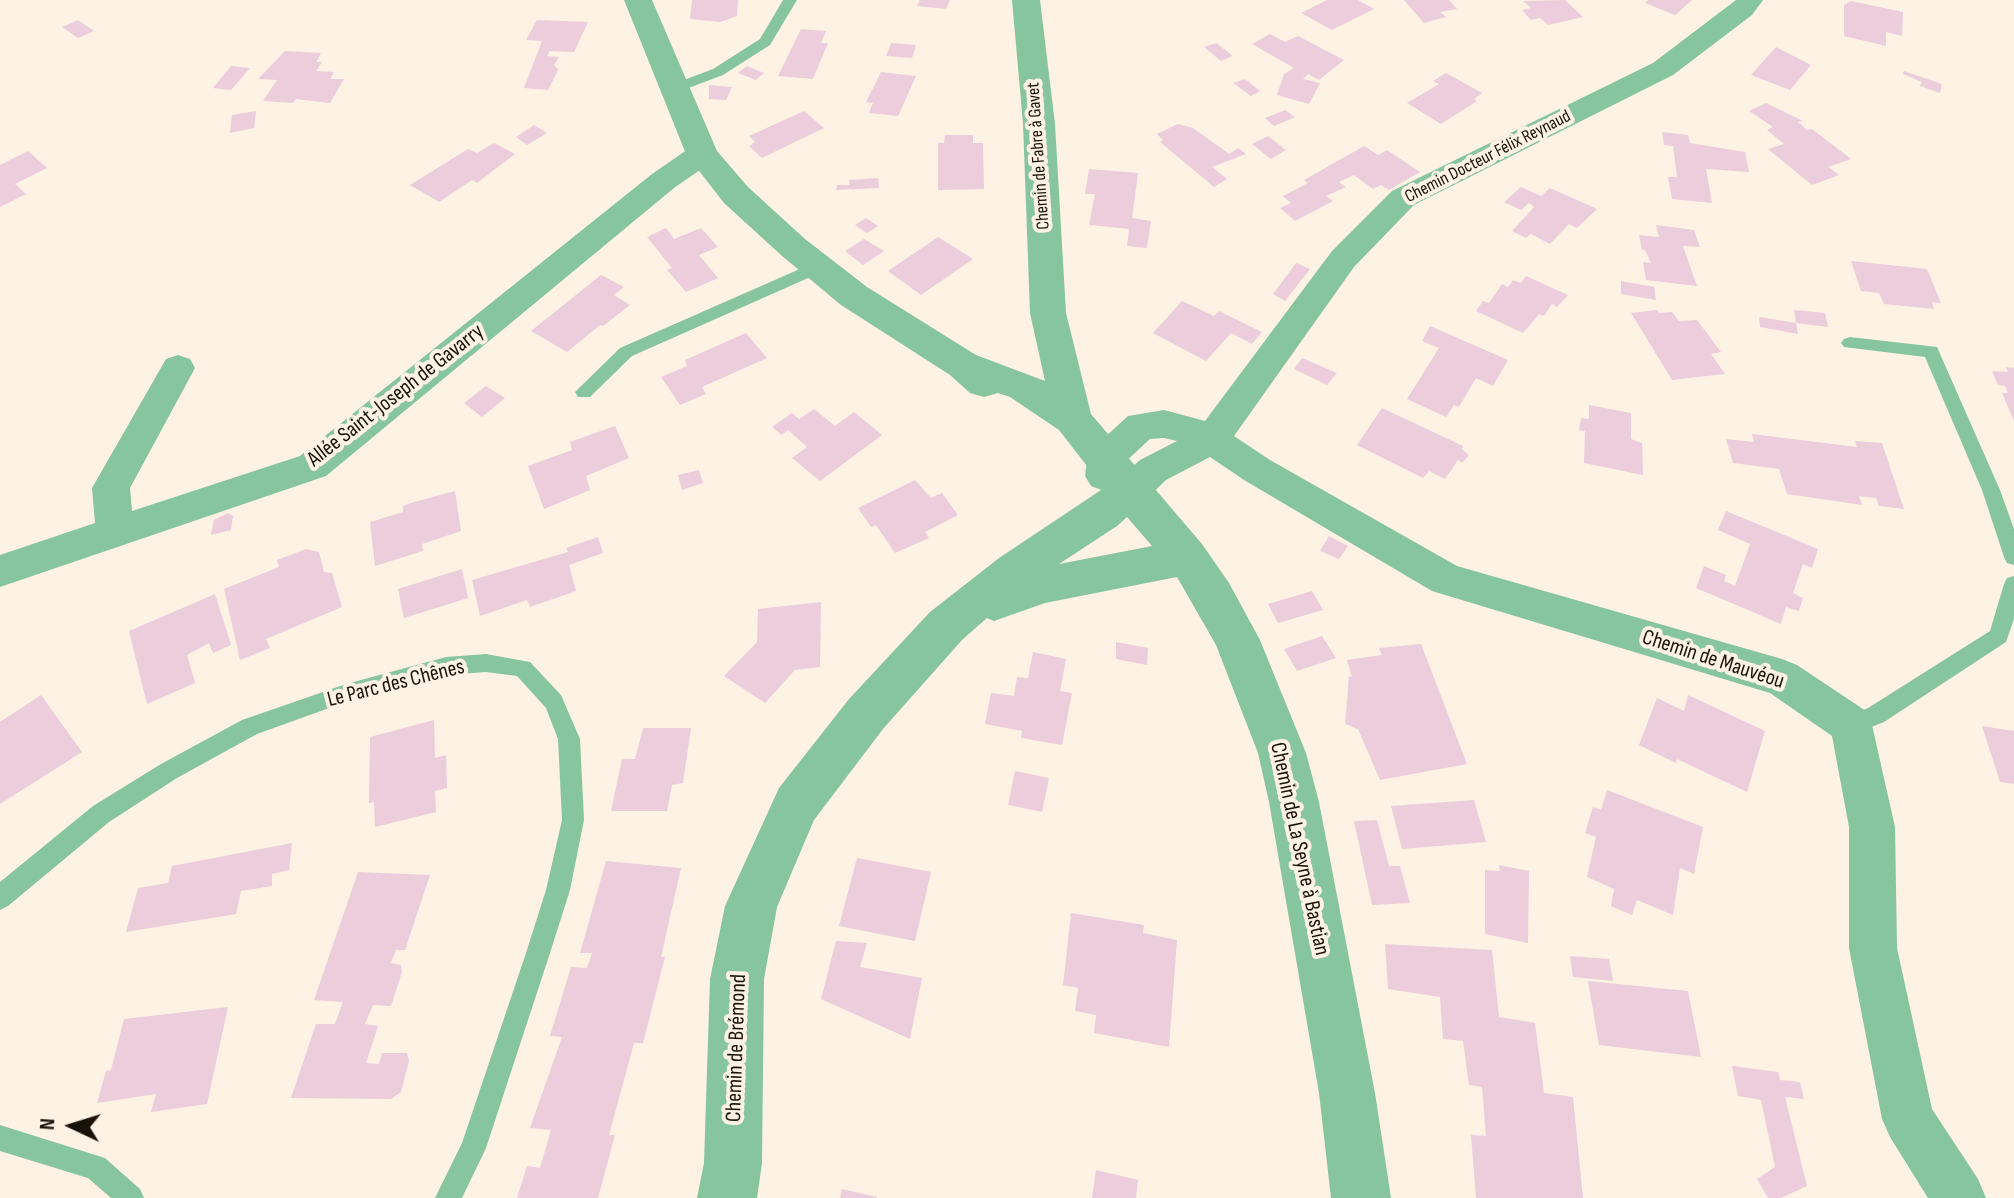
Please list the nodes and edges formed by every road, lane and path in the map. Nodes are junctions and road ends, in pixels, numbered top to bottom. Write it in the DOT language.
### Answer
graph roads {
  1 [pos="638,0"];
  2 [pos="790,0"];
  3 [pos="1026,0"];
  4 [pos="1750,0"];
  5 [pos="673,89"];
  6 [pos="702,154"];
  7 [pos="818,267"];
  8 [pos="1048,313"];
  9 [pos="1850,343"];
  10 [pos="178,368"];
  11 [pos="584,392"];
  12 [pos="1024,402"];
  13 [pos="1073,419"];
  14 [pos="1212,439"];
  15 [pos="1113,475"];
  16 [pos="115,531"];
  17 [pos="1187,557"];
  18 [pos="2014,557"];
  19 [pos="0,571"];
  20 [pos="2014,584"];
  21 [pos="946,626"];
  22 [pos="1851,725"];
  23 [pos="0,898"];
  24 [pos="0,1138"];
  25 [pos="131,1198"];
  26 [pos="448,1198"];
  27 [pos="727,1198"];
  28 [pos="1361,1198"];
  29 [pos="1959,1198"];
  1 -- 5 [label="street, Chemin de La Seyne à Bastian"];
  2 -- 5 [label="lane"];
  3 -- 8 [label="street, Chemin de Fabre à Gavet"];
  4 -- 14 [label="street, Chemin Docteur Félix Reynaud"];
  5 -- 6 [label="street, Chemin de La Seyne à Bastian"];
  6 -- 7 [label="street, Chemin de La Seyne à Bastian"];
  6 -- 16 [label="street, Allée Saint-Joseph de Gavarry"];
  7 -- 11 [label="lane"];
  7 -- 12 [label="street, Chemin de La Seyne à Bastian"];
  8 -- 12 [label="street, Chemin de Fabre à Gavet"];
  8 -- 13 [label="street, Chemin de Fabre à Gavet"];
  9 -- 18 [label="lane"];
  10 -- 16 [label="street"];
  12 -- 13 [label="street, Chemin de La Seyne à Bastian"];
  12 -- 15 [label="street, Chemin de La Seyne à Bastian"];
  13 -- 15 [label="street, Chemin de La Seyne à Bastian"];
  14 -- 15 [label="street"];
  14 -- 22 [label="street, Chemin de Mauvéou"];
  15 -- 17 [label="street, Chemin de La Seyne à Bastian"];
  15 -- 21 [label="street, Chemin de Brémond"];
  16 -- 19 [label="street, Allée Saint-Joseph de Gavarry"];
  17 -- 21 [label="street, Chemin de Brémond"];
  17 -- 28 [label="street, Chemin de La Seyne à Bastian"];
  20 -- 22 [label="lane"];
  21 -- 27 [label="street, Chemin de Brémond"];
  22 -- 29 [label="street"];
  23 -- 26 [label="lane, Le Parc des Chênes"];
  24 -- 25 [label="lane"];
}
